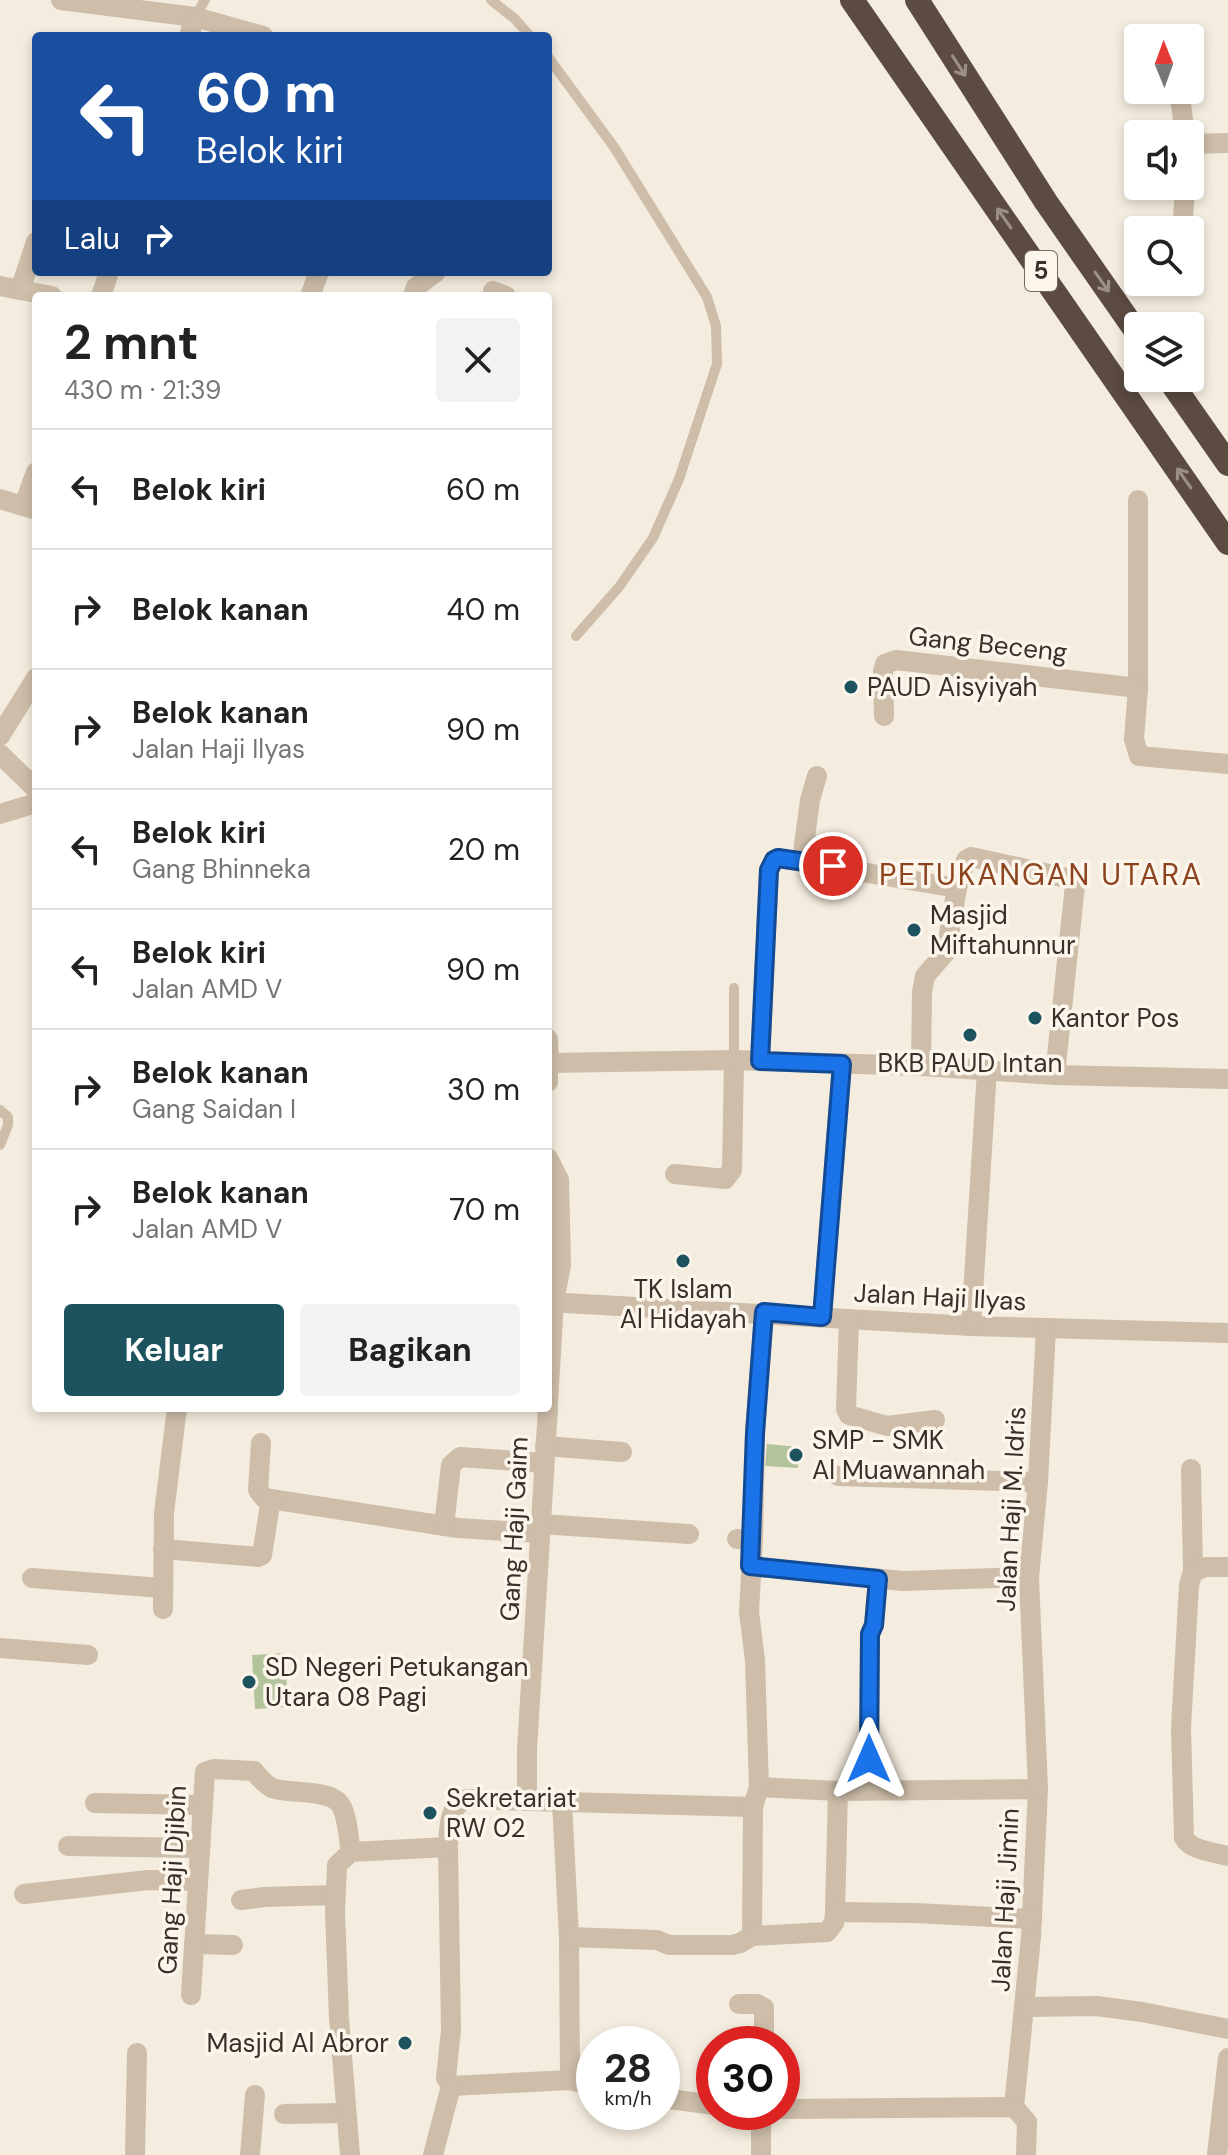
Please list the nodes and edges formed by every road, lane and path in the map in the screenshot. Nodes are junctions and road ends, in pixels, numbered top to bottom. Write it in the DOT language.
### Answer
graph roads {
  1 [pos="61,0"];
  2 [pos="491,0"];
  3 [pos="852,0"];
  4 [pos="917,0"];
  5 [pos="196,18"];
  6 [pos="248,32"];
  7 [pos="526,32"];
  8 [pos="552,62"];
  9 [pos="1228,143"];
  10 [pos="1204,144"];
  11 [pos="32,249"];
  12 [pos="431,276"];
  13 [pos="10,288"];
  14 [pos="32,292"];
  15 [pos="414,292"];
  16 [pos="1124,314"];
  17 [pos="1178,392"];
  18 [pos="1228,464"];
  19 [pos="0,499"];
  20 [pos="1138,500"];
  21 [pos="30,508"];
  22 [pos="1228,543"];
  23 [pos="576,636"];
  24 [pos="32,684"];
  25 [pos="1138,688"];
  26 [pos="884,716"];
  27 [pos="0,736"];
  28 [pos="0,754"];
  29 [pos="1228,764"];
  30 [pos="817,776"];
  31 [pos="32,785"];
  32 [pos="32,804"];
  33 [pos="0,814"];
  34 [pos="802,860"];
  35 [pos="957,888"];
  36 [pos="734,988"];
  37 [pos="734,1060"];
  38 [pos="760,1061"];
  39 [pos="552,1063"];
  40 [pos="842,1064"];
  41 [pos="921,1066"];
  42 [pos="987,1070"];
  43 [pos="1055,1075"];
  44 [pos="1228,1079"];
  45 [pos="0,1110"];
  46 [pos="0,1145"];
  47 [pos="552,1166"];
  48 [pos="675,1174"];
  49 [pos="552,1298"];
  50 [pos="552,1302"];
  51 [pos="764,1312"];
  52 [pos="822,1317"];
  53 [pos="849,1319"];
  54 [pos="971,1326"];
  55 [pos="1046,1328"];
  56 [pos="1228,1333"];
  57 [pos="177,1412"];
  58 [pos="548,1412"];
  59 [pos="935,1420"];
  60 [pos="261,1443"];
  61 [pos="622,1452"];
  62 [pos="545,1454"];
  63 [pos="1191,1469"];
  64 [pos="838,1476"];
  65 [pos="1038,1482"];
  66 [pos="271,1499"];
  67 [pos="444,1526"];
  68 [pos="540,1529"];
  69 [pos="689,1534"];
  70 [pos="163,1549"];
  71 [pos="750,1566"];
  72 [pos="1228,1567"];
  73 [pos="1193,1572"];
  74 [pos="1029,1577"];
  75 [pos="32,1578"];
  76 [pos="878,1579"];
  77 [pos="162,1588"];
  78 [pos="163,1609"];
  79 [pos="0,1648"];
  80 [pos="88,1655"];
  81 [pos="1038,1789"];
  82 [pos="869,1790"];
  83 [pos="838,1791"];
  84 [pos="756,1797"];
  85 [pos="527,1801"];
  86 [pos="95,1803"];
  87 [pos="562,1803"];
  88 [pos="202,1805"];
  89 [pos="68,1846"];
  90 [pos="448,1847"];
  91 [pos="200,1848"];
  92 [pos="351,1852"];
  93 [pos="1228,1856"];
  94 [pos="198,1881"];
  95 [pos="24,1894"];
  96 [pos="335,1895"];
  97 [pos="241,1900"];
  98 [pos="835,1912"];
  99 [pos="1032,1919"];
  100 [pos="752,1936"];
  101 [pos="569,1937"];
  102 [pos="194,1944"];
  103 [pos="233,1945"];
  104 [pos="191,1995"];
  105 [pos="739,2004"];
  106 [pos="1025,2007"];
  107 [pos="764,2026"];
  108 [pos="1228,2029"];
  109 [pos="137,2053"];
  110 [pos="1228,2058"];
  111 [pos="570,2080"];
  112 [pos="576,2082"];
  113 [pos="451,2086"];
  114 [pos="255,2095"];
  115 [pos="1014,2107"];
  116 [pos="800,2109"];
  117 [pos="346,2113"];
  118 [pos="284,2114"];
  119 [pos="761,2130"];
  120 [pos="135,2155"];
  121 [pos="250,2155"];
  122 [pos="350,2155"];
  123 [pos="433,2155"];
  124 [pos="761,2155"];
  125 [pos="1026,2155"];
  126 [pos="1217,2155"];
  1 -- 5 [label="street"];
  2 -- 7 [label="lane"];
  22 -- 3 [label="highway, 5, one-way"];
  4 -- 16 [label="highway, 5, one-way"];
  5 -- 6 [label="street"];
  8 -- 23 [label="lane"];
  9 -- 10 [label="street"];
  11 -- 13 [label="street"];
  12 -- 15 [label="street"];
  13 -- 14 [label="street"];
  17 -- 18 [label="highway"];
  19 -- 21 [label="street"];
  20 -- 25 [label="street"];
  24 -- 27 [label="street"];
  25 -- 26 [label="street, Gang Beceng"];
  25 -- 29 [label="street"];
  28 -- 31 [label="street"];
  30 -- 34 [label="street"];
  32 -- 33 [label="street"];
  34 -- 35 [label="street"];
  34 -- 38 [label="street"];
  35 -- 41 [label="street"];
  35 -- 43 [label="street"];
  36 -- 37 [label="lane"];
  37 -- 38 [label="street"];
  37 -- 39 [label="street"];
  37 -- 48 [label="street"];
  38 -- 40 [label="street"];
  40 -- 41 [label="street"];
  40 -- 52 [label="street"];
  41 -- 42 [label="street"];
  42 -- 43 [label="street"];
  42 -- 54 [label="street"];
  43 -- 44 [label="street"];
  45 -- 46 [label="lane"];
  47 -- 49 [label="street, Gang Haji Gaim"];
  50 -- 51 [label="street, Jalan Haji Ilyas"];
  51 -- 52 [label="street, Jalan Haji Ilyas"];
  51 -- 71 [label="street"];
  52 -- 53 [label="street, Jalan Haji Ilyas"];
  53 -- 54 [label="street, Jalan Haji Ilyas"];
  53 -- 59 [label="street"];
  54 -- 55 [label="street, Jalan Haji Ilyas"];
  55 -- 56 [label="street, Jalan Haji Ilyas"];
  55 -- 65 [label="street, Jalan Haji M. Idris"];
  57 -- 70 [label="street"];
  58 -- 62 [label="street, Gang Haji Gaim"];
  60 -- 66 [label="street"];
  61 -- 62 [label="street"];
  62 -- 67 [label="street"];
  62 -- 68 [label="street, Gang Haji Gaim"];
  63 -- 73 [label="street"];
  64 -- 65 [label="street"];
  65 -- 74 [label="street, Jalan Haji M. Idris"];
  66 -- 67 [label="street"];
  66 -- 70 [label="street"];
  67 -- 68 [label="street"];
  68 -- 69 [label="street"];
  68 -- 85 [label="street, Gang Haji Gaim"];
  70 -- 77 [label="street"];
  71 -- 76 [label="street"];
  71 -- 84 [label="street"];
  72 -- 73 [label="street"];
  73 -- 93 [label="street"];
  74 -- 76 [label="street"];
  74 -- 81 [label="street, Jalan Haji M. Idris"];
  75 -- 77 [label="street"];
  76 -- 82 [label="street"];
  77 -- 78 [label="street"];
  79 -- 80 [label="street"];
  81 -- 82 [label="street, Jalan Haji Jimin"];
  81 -- 99 [label="street, Jalan Haji Jimin"];
  82 -- 83 [label="street, Jalan Haji Jimin"];
  83 -- 84 [label="street, Jalan Haji Jimin"];
  83 -- 98 [label="street"];
  84 -- 87 [label="street, Jalan Haji Jimin"];
  84 -- 100 [label="street"];
  85 -- 87 [label="street, Jalan Haji Jimin"];
  85 -- 90 [label="street"];
  86 -- 88 [label="street"];
  87 -- 101 [label="street"];
  88 -- 91 [label="street, Gang Haji Djibin"];
  88 -- 92 [label="street, Gang Haji Djibin"];
  89 -- 91 [label="street"];
  90 -- 92 [label="street"];
  90 -- 113 [label="street"];
  91 -- 94 [label="street, Gang Haji Djibin"];
  92 -- 96 [label="street"];
  94 -- 95 [label="street"];
  94 -- 102 [label="street, Gang Haji Djibin"];
  96 -- 97 [label="street"];
  96 -- 117 [label="street"];
  98 -- 99 [label="street"];
  98 -- 100 [label="street"];
  99 -- 106 [label="street, Jalan Haji Jimin"];
  100 -- 101 [label="street"];
  101 -- 111 [label="street"];
  102 -- 103 [label="street"];
  102 -- 104 [label="street, Gang Haji Djibin"];
  105 -- 107 [label="street"];
  106 -- 108 [label="street"];
  106 -- 115 [label="street, Jalan Haji Jimin"];
  109 -- 120 [label="street"];
  110 -- 126 [label="street"];
  111 -- 112 [label="street"];
  111 -- 113 [label="street"];
  113 -- 123 [label="street"];
  114 -- 121 [label="street"];
  115 -- 116 [label="street"];
  115 -- 125 [label="street"];
  117 -- 118 [label="street"];
  117 -- 122 [label="street"];
  119 -- 124 [label="street"];
}
